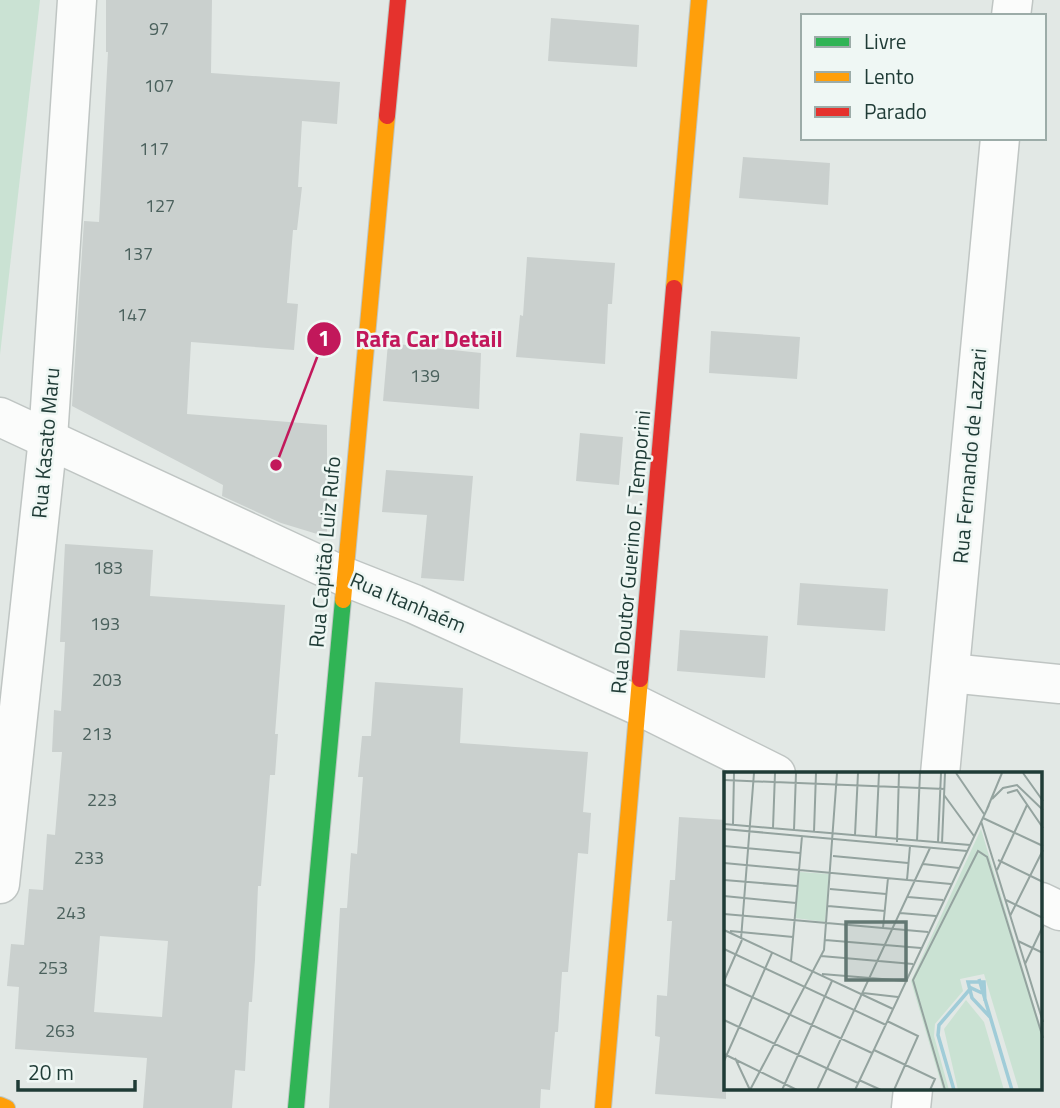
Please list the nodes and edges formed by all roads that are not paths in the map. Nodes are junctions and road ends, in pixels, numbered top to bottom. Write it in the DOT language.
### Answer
graph roads {
  1 [pos="76,0"];
  2 [pos="398,0"];
  3 [pos="699,0"];
  4 [pos="1000,140"];
  5 [pos="0,417"];
  6 [pos="48,438"];
  7 [pos="344,576"];
  8 [pos="950,673"];
  9 [pos="1060,684"];
  10 [pos="639,706"];
  11 [pos="772,772"];
  12 [pos="940,772"];
  13 [pos="0,884"];
  14 [pos="1042,902"];
  15 [pos="1060,911"];
  16 [pos="913,1090"];
  17 [pos="0,1105"];
  18 [pos="8,1108"];
  19 [pos="296,1108"];
  20 [pos="603,1108"];
  21 [pos="911,1108"];
  1 -- 6 [label="street, Rua Kasato Maru"];
  2 -- 7 [label="street, Rua Capitão Luiz Rufo"];
  3 -- 10 [label="street, Rua Doutor Guerino F. Temporini"];
  4 -- 8 [label="street, Rua Fernando de Lazzari"];
  5 -- 6 [label="street, Rua Itanhaém"];
  6 -- 7 [label="street, Rua Itanhaém"];
  6 -- 13 [label="street, Rua Kasato Maru"];
  7 -- 10 [label="street, Rua Itanhaém"];
  7 -- 19 [label="street, Rua Capitão Luiz Rufo"];
  8 -- 9 [label="street"];
  8 -- 12 [label="street, Rua Fernando de Lazzari"];
  10 -- 11 [label="street, Rua Itanhaém"];
  10 -- 20 [label="street, Rua Doutor Guerino F. Temporini"];
  14 -- 15 [label="street"];
  16 -- 21 [label="street"];
  17 -- 18 [label="street"];
}
